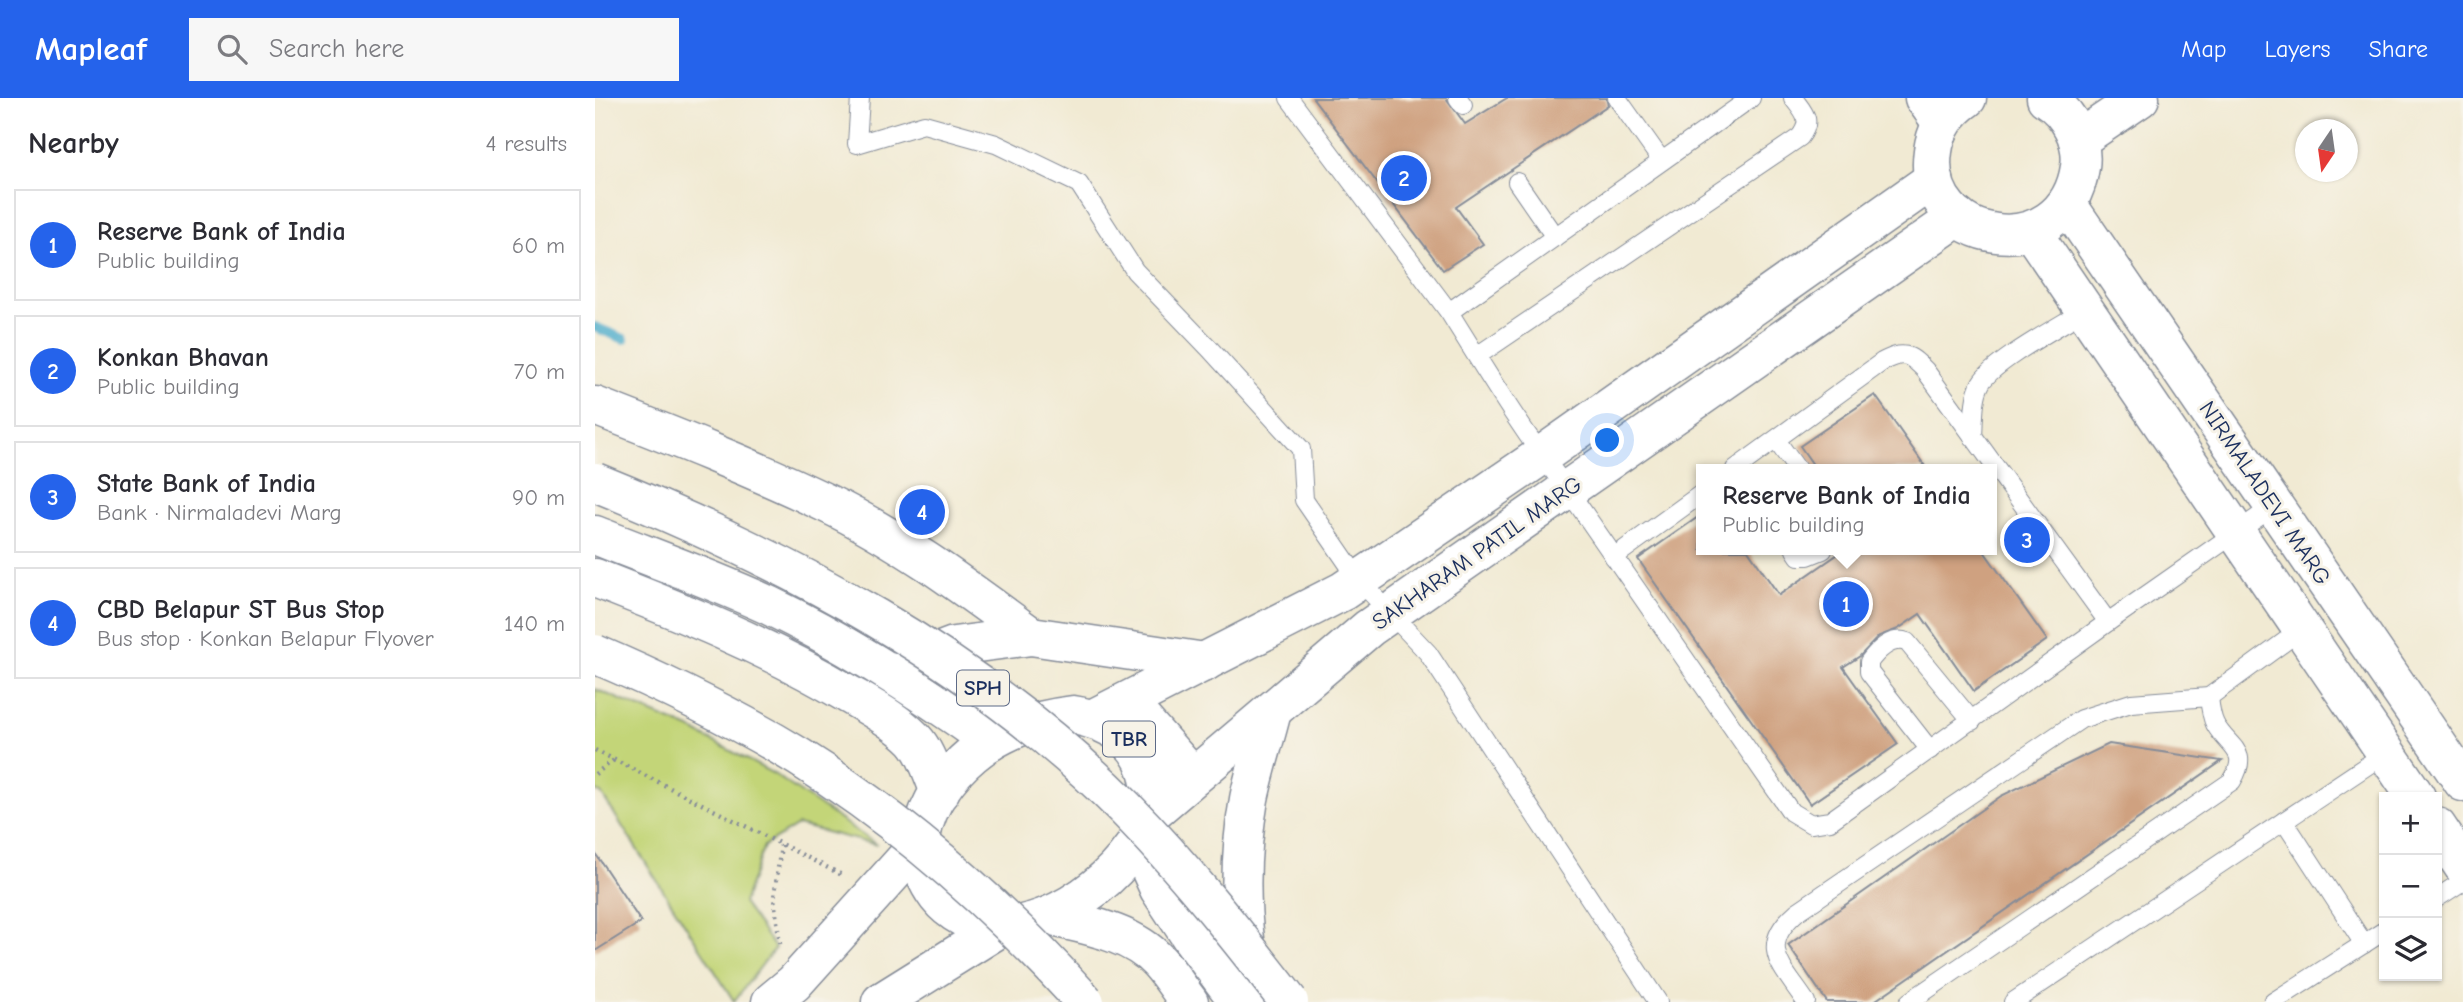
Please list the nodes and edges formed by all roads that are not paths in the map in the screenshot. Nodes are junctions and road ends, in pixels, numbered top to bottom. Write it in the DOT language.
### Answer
graph roads {
  1 [pos="860,98"];
  2 [pos="1289,98"];
  3 [pos="1617,98"];
  4 [pos="1751,98"];
  5 [pos="1793,98"];
  6 [pos="2140,98"];
  7 [pos="2053,99"];
  8 [pos="1944,106"];
  9 [pos="2078,140"];
  10 [pos="1661,160"];
  11 [pos="1934,179"];
  12 [pos="1517,182"];
  13 [pos="2067,204"];
  14 [pos="1958,217"];
  15 [pos="2031,230"];
  16 [pos="1555,237"];
  17 [pos="2085,310"];
  18 [pos="1449,312"];
  19 [pos="1477,356"];
  20 [pos="595,406"];
  21 [pos="1973,437"];
  22 [pos="1776,440"];
  23 [pos="1541,456"];
  24 [pos="1742,464"];
  25 [pos="1793,464"];
  26 [pos="1993,464"];
  27 [pos="1997,470"];
  28 [pos="595,482"];
  29 [pos="1567,489"];
  30 [pos="1696,498"];
  31 [pos="2274,506"];
  32 [pos="2236,531"];
  33 [pos="595,535"];
  34 [pos="1614,557"];
  35 [pos="595,578"];
  36 [pos="1359,580"];
  37 [pos="1390,614"];
  38 [pos="2108,622"];
  39 [pos="2302,629"];
  40 [pos="1031,636"];
  41 [pos="595,654"];
  42 [pos="1205,662"];
  43 [pos="887,671"];
  44 [pos="2209,697"];
  45 [pos="1110,710"];
  46 [pos="1272,710"];
  47 [pos="1972,721"];
  48 [pos="991,741"];
  49 [pos="1930,750"];
  50 [pos="2386,753"];
  51 [pos="1193,777"];
  52 [pos="2463,782"];
  53 [pos="940,792"];
  54 [pos="2413,792"];
  55 [pos="2284,821"];
  56 [pos="1143,827"];
  57 [pos="2442,834"];
  58 [pos="919,844"];
  59 [pos="2463,866"];
  60 [pos="2463,881"];
  61 [pos="2442,895"];
  62 [pos="1048,916"];
  63 [pos="1002,927"];
  64 [pos="2379,934"];
  65 [pos="2364,944"];
  66 [pos="792,996"];
  67 [pos="881,1002"];
  68 [pos="1085,1002"];
  69 [pos="1189,1002"];
  70 [pos="1239,1002"];
  71 [pos="1258,1002"];
  72 [pos="1289,1002"];
  73 [pos="1658,1002"];
  74 [pos="1806,1002"];
  75 [pos="1909,1002"];
  76 [pos="2013,1002"];
  77 [pos="2273,1002"];
  1 -- 36 [label="lane"];
  2 -- 18 [label="lane"];
  3 -- 10 [label="lane"];
  4 -- 10 [label="lane"];
  5 -- 19 [label="lane"];
  6 -- 9 [label="main road"];
  7 -- 9 [label="main road"];
  8 -- 11 [label="main road"];
  9 -- 13 [label="main road"];
  10 -- 16 [label="lane"];
  11 -- 14 [label="main road"];
  11 -- 23 [label="main road, SAKHARAM PATIL MARG"];
  12 -- 16 [label="lane"];
  13 -- 15 [label="main road"];
  13 -- 31 [label="main road, NIRMALADEVI MARG"];
  14 -- 15 [label="main road"];
  14 -- 29 [label="main road, SAKHARAM PATIL MARG"];
  15 -- 17 [label="main road, NIRMALADEVI MARG"];
  16 -- 18 [label="lane"];
  17 -- 21 [label="lane"];
  17 -- 32 [label="main road, NIRMALADEVI MARG"];
  18 -- 19 [label="lane"];
  19 -- 23 [label="lane"];
  20 -- 40 [label="main road"];
  21 -- 22 [label="lane"];
  21 -- 26 [label="lane"];
  22 -- 24 [label="lane"];
  22 -- 25 [label="lane"];
  23 -- 29 [label="lane"];
  23 -- 36 [label="main road, SAKHARAM PATIL MARG"];
  27 -- 38 [label="lane"];
  28 -- 72 [label="main road, SPH, bridge"];
  29 -- 34 [label="lane"];
  29 -- 37 [label="main road, SAKHARAM PATIL MARG"];
  30 -- 34 [label="lane"];
  31 -- 32 [label="lane"];
  31 -- 52 [label="main road, NIRMALADEVI MARG"];
  32 -- 38 [label="lane"];
  32 -- 39 [label="main road, NIRMALADEVI MARG"];
  33 -- 43 [label="main road"];
  34 -- 49 [label="lane"];
  35 -- 53 [label="main road"];
  36 -- 37 [label="lane"];
  36 -- 42 [label="main road, SAKHARAM PATIL MARG"];
  37 -- 46 [label="main road, SAKHARAM PATIL MARG"];
  37 -- 73 [label="lane"];
  38 -- 47 [label="lane"];
  39 -- 44 [label="lane"];
  39 -- 50 [label="main road, NIRMALADEVI MARG"];
  40 -- 42 [label="main road"];
  40 -- 43 [label="main road"];
  41 -- 68 [label="main road, bridge"];
  42 -- 45 [label="main road, SAKHARAM PATIL MARG"];
  43 -- 48 [label="main road"];
  44 -- 74 [label="lane"];
  44 -- 75 [label="lane"];
  45 -- 48 [label="main road, TBR"];
  45 -- 51 [label="main road"];
  45 -- 56 [label="main road, TBR"];
  46 -- 51 [label="main road, SAKHARAM PATIL MARG"];
  46 -- 71 [label="main road"];
  47 -- 49 [label="lane"];
  47 -- 49 [label="lane"];
  48 -- 53 [label="main road, TBR"];
  50 -- 54 [label="main road, NIRMALADEVI MARG"];
  50 -- 55 [label="lane"];
  51 -- 56 [label="main road, SAKHARAM PATIL MARG"];
  53 -- 58 [label="main road, TBR"];
  55 -- 65 [label="lane"];
  55 -- 76 [label="lane"];
  56 -- 62 [label="main road, TBR"];
  56 -- 70 [label="main road, TBR"];
  57 -- 59 [label="main road"];
  58 -- 63 [label="main road, TBR"];
  58 -- 66 [label="main road"];
  60 -- 61 [label="lane"];
  62 -- 63 [label="main road, TBR"];
  62 -- 69 [label="main road, TBR"];
  63 -- 67 [label="main road"];
  64 -- 65 [label="lane"];
  65 -- 77 [label="lane"];
}
